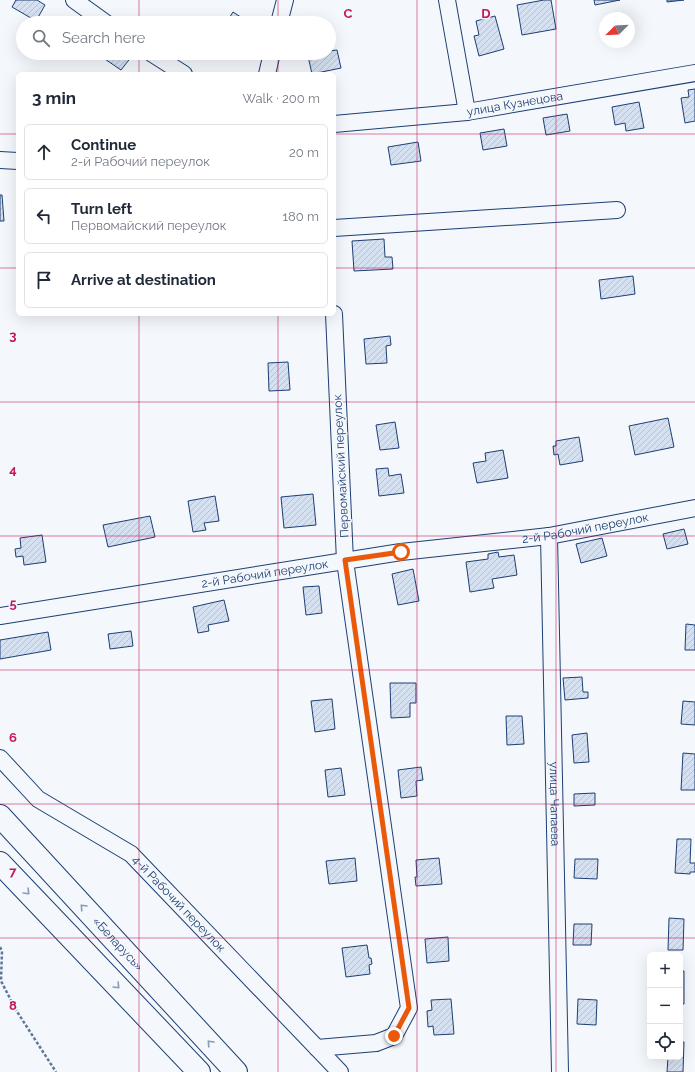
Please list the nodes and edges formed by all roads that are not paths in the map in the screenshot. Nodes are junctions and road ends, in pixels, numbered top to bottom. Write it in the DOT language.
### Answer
graph roads {
  1 [pos="74,0"];
  2 [pos="285,0"];
  3 [pos="447,0"];
  4 [pos="96,16"];
  5 [pos="281,16"];
  6 [pos="162,60"];
  7 [pos="270,60"];
  8 [pos="181,72"];
  9 [pos="267,72"];
  10 [pos="695,73"];
  11 [pos="467,112"];
  12 [pos="336,124"];
  13 [pos="0,160"];
  14 [pos="16,161"];
  15 [pos="617,210"];
  16 [pos="336,228"];
  17 [pos="334,316"];
  18 [pos="695,508"];
  19 [pos="549,536"];
  20 [pos="345,560"];
  21 [pos="0,616"];
  22 [pos="0,758"];
  23 [pos="0,816"];
  24 [pos="0,863"];
  25 [pos="317,1048"];
  26 [pos="199,1072"];
  27 [pos="236,1072"];
  28 [pos="340,1072"];
  29 [pos="560,1072"];
  1 -- 4 [label="street"];
  2 -- 5 [label="street"];
  3 -- 11 [label="street"];
  6 -- 8 [label="street"];
  7 -- 9 [label="street"];
  10 -- 11 [label="street, улица Кузнецова"];
  11 -- 12 [label="street, улица Кузнецова"];
  13 -- 14 [label="street"];
  15 -- 16 [label="street"];
  17 -- 20 [label="street, Первомайский переулок"];
  18 -- 19 [label="street, 2-й Рабочий переулок"];
  19 -- 20 [label="street, 2-й Рабочий переулок"];
  19 -- 29 [label="street, улица Чапаева"];
  20 -- 21 [label="street, 2-й Рабочий переулок"];
  20 -- 25 [label="street, Первомайский переулок"];
  22 -- 25 [label="street, 4-й Рабочий переулок"];
  27 -- 23 [label="highway, «Беларусь», one-way"];
  24 -- 26 [label="highway, one-way"];
  25 -- 28 [label="street, 4-й Рабочий переулок"];
}
